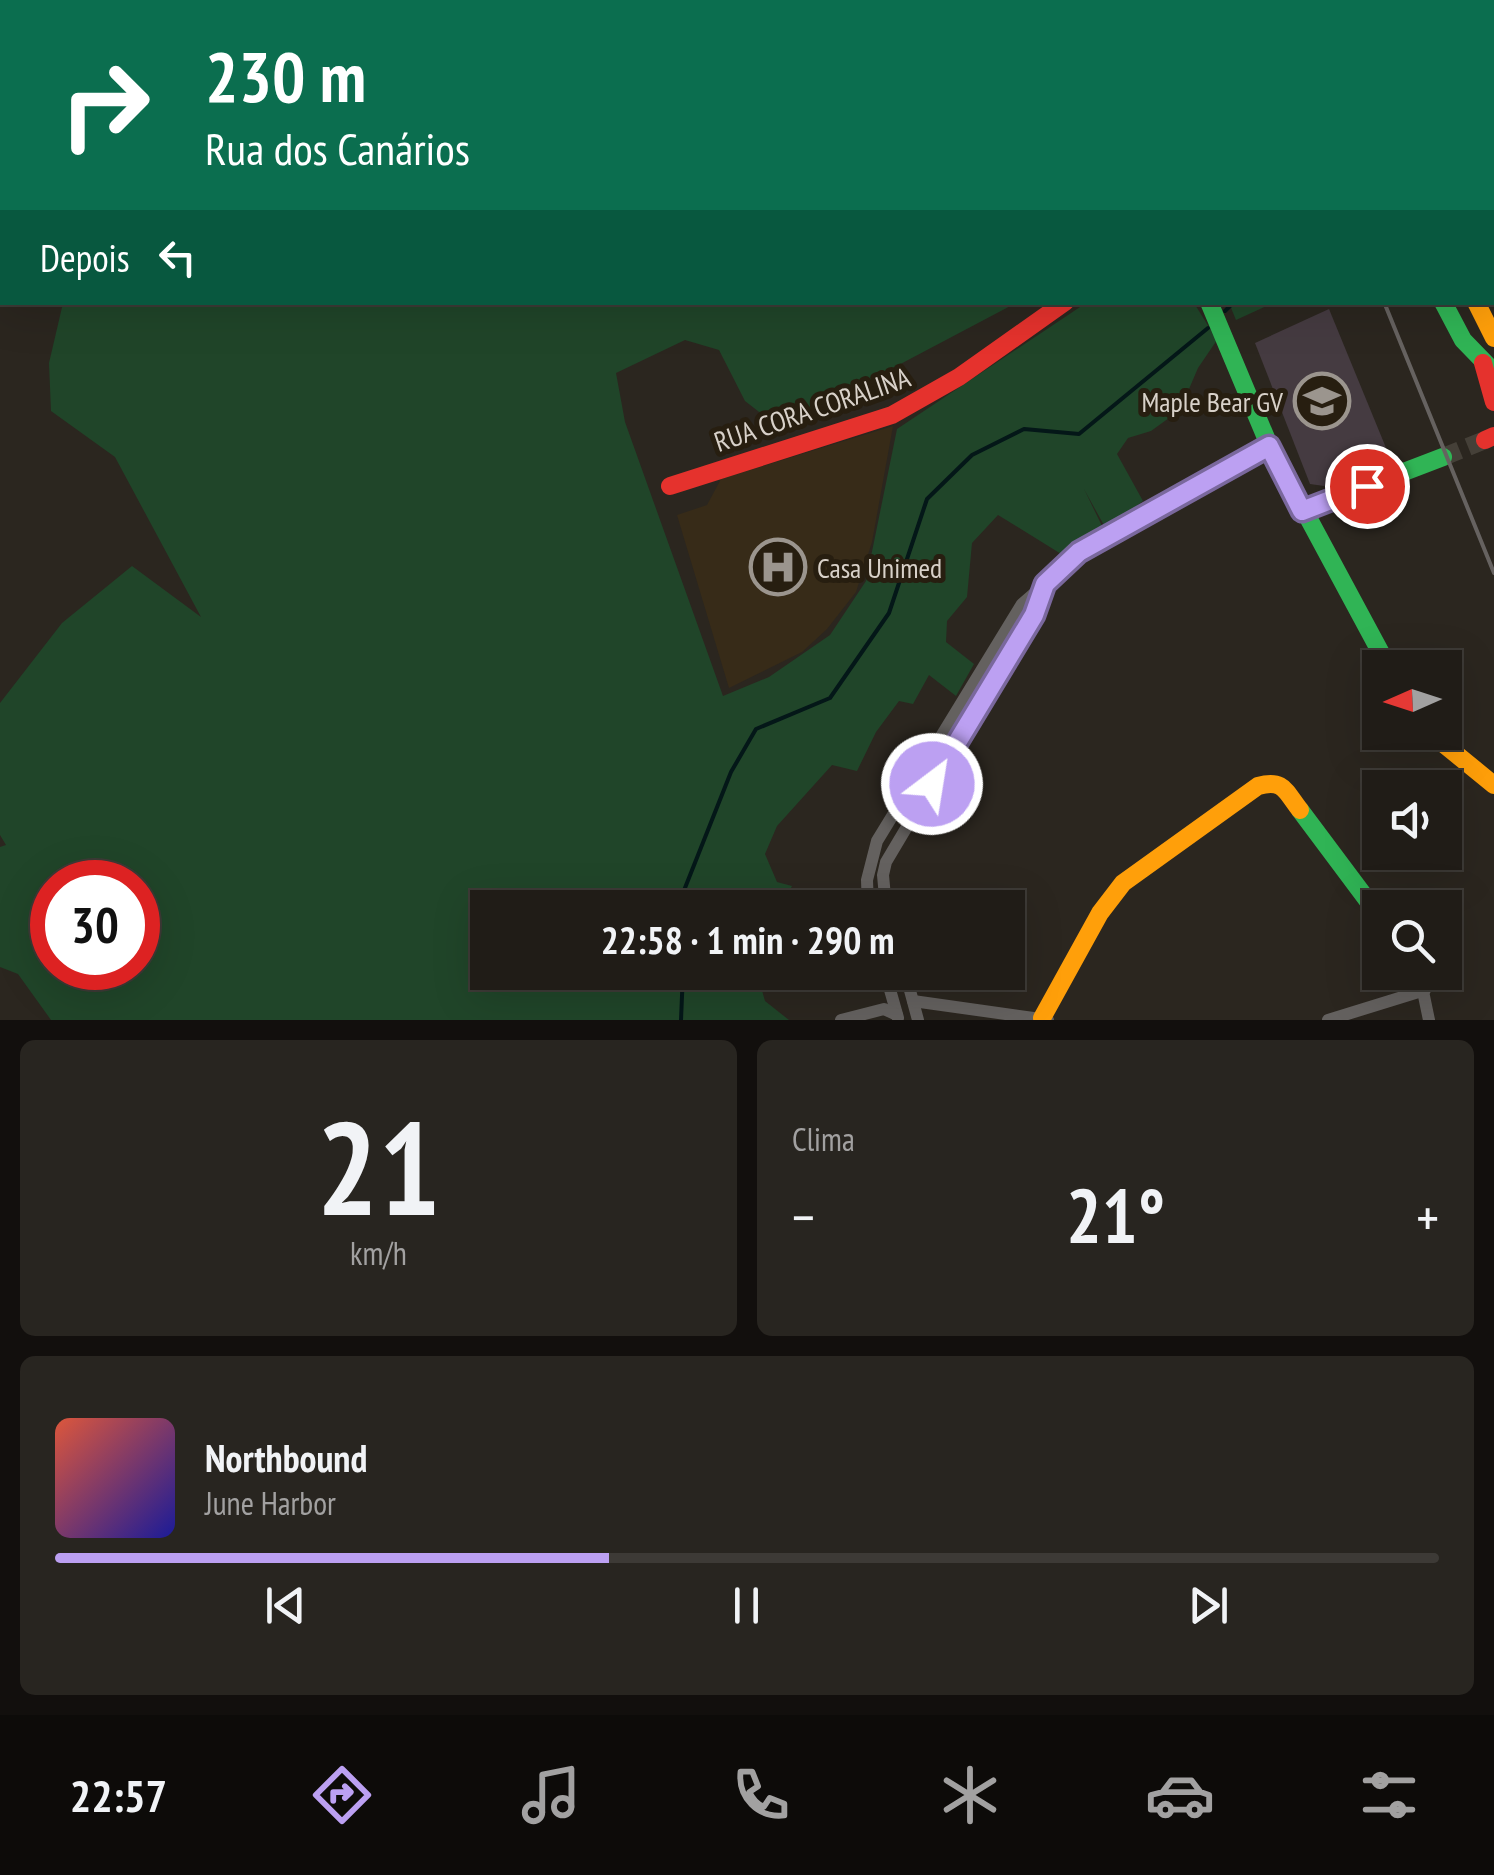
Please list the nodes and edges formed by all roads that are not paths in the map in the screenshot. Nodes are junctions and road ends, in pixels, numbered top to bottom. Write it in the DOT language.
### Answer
graph roads {
  1 [pos="1061,305"];
  2 [pos="1444,305"];
  3 [pos="1478,305"];
  4 [pos="1213,311"];
  5 [pos="1494,338"];
  6 [pos="1488,368"];
  7 [pos="1494,402"];
  8 [pos="1269,446"];
  9 [pos="1444,457"];
  10 [pos="670,486"];
  11 [pos="1302,511"];
  12 [pos="1045,584"];
  13 [pos="1379,650"];
  14 [pos="1448,750"];
  15 [pos="1494,785"];
  16 [pos="868,874"];
  17 [pos="883,875"];
  18 [pos="868,890"];
  19 [pos="884,890"];
  20 [pos="1362,893"];
  21 [pos="911,990"];
  22 [pos="1425,990"];
  23 [pos="914,1001"];
  24 [pos="893,1011"];
  25 [pos="1046,1019"];
  26 [pos="840,1020"];
  27 [pos="918,1020"];
  28 [pos="1328,1020"];
  29 [pos="1430,1020"];
  1 -- 10 [label="street, RUA CORA CORALINA"];
  2 -- 6 [label="street"];
  3 -- 5 [label="street"];
  4 -- 8 [label="street"];
  6 -- 7 [label="street"];
  8 -- 11 [label="street"];
  8 -- 12 [label="street"];
  9 -- 11 [label="street"];
  11 -- 13 [label="street"];
  12 -- 16 [label="street"];
  12 -- 17 [label="street"];
  14 -- 15 [label="street"];
  16 -- 17 [label="street"];
  16 -- 18 [label="street"];
  17 -- 19 [label="street"];
  20 -- 25 [label="street"];
  21 -- 23 [label="street"];
  22 -- 28 [label="street"];
  22 -- 29 [label="street"];
  23 -- 25 [label="street"];
  23 -- 27 [label="street"];
  24 -- 26 [label="street"];
}
